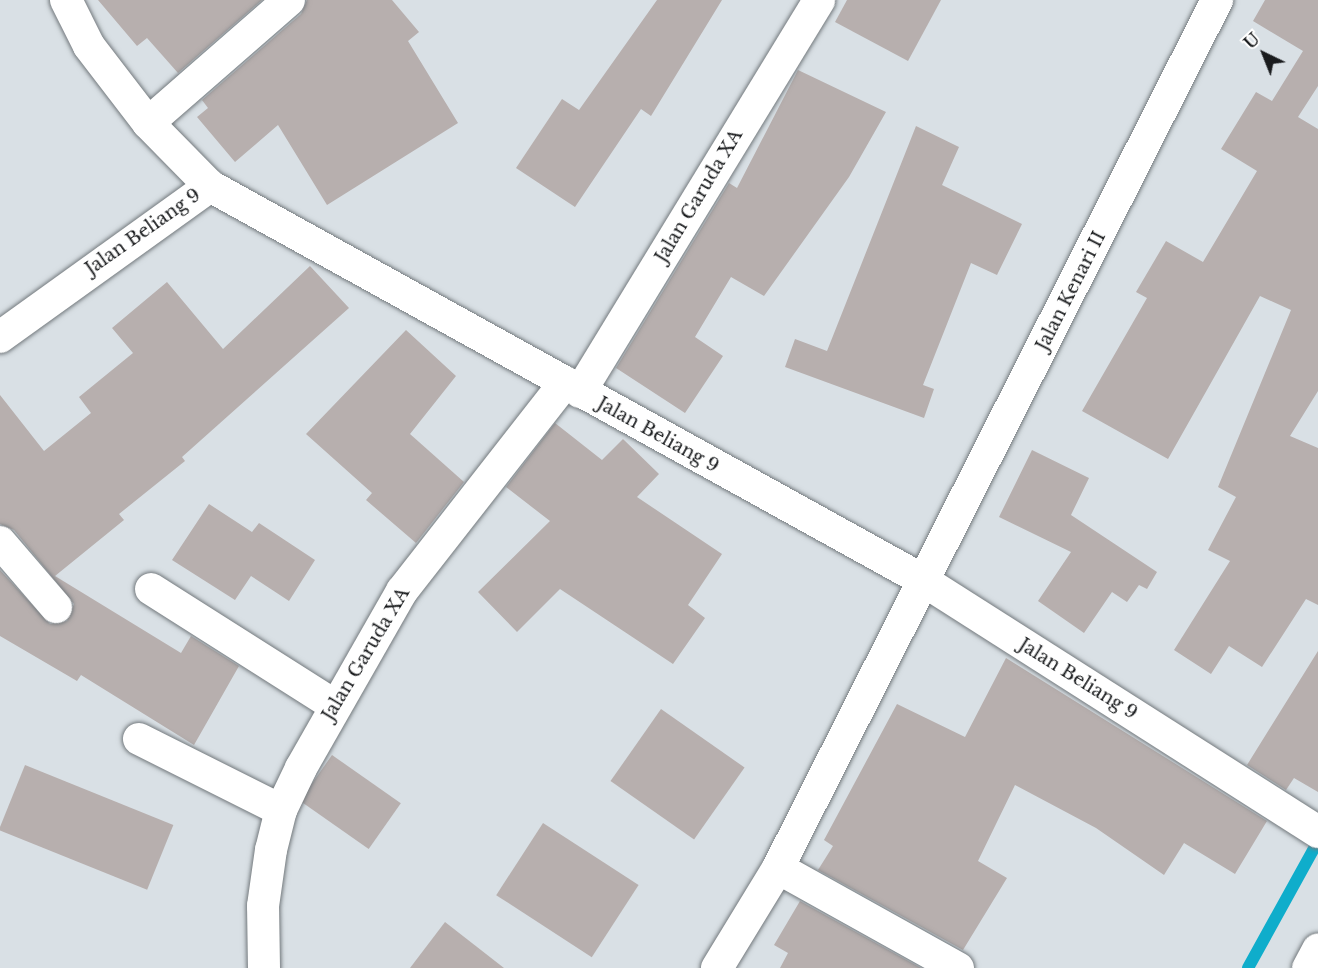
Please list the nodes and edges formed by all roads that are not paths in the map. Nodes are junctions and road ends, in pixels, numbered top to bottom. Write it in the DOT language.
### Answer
graph roads {
  1 [pos="66,0"];
  2 [pos="289,0"];
  3 [pos="819,0"];
  4 [pos="1217,0"];
  5 [pos="148,123"];
  6 [pos="210,186"];
  7 [pos="0,337"];
  8 [pos="572,387"];
  9 [pos="0,542"];
  10 [pos="921,579"];
  11 [pos="151,589"];
  12 [pos="56,608"];
  13 [pos="334,705"];
  14 [pos="139,739"];
  15 [pos="281,810"];
  16 [pos="1318,832"];
  17 [pos="778,868"];
  18 [pos="1318,949"];
  19 [pos="264,968"];
  20 [pos="717,968"];
  21 [pos="958,968"];
  22 [pos="1308,968"];
  1 -- 5 [label="street"];
  2 -- 5 [label="street"];
  3 -- 8 [label="street, Jalan Garuda XA"];
  4 -- 10 [label="street, Jalan Kenari II"];
  5 -- 6 [label="street"];
  6 -- 7 [label="street, Jalan Beliang 9"];
  6 -- 8 [label="street, Jalan Beliang 9"];
  8 -- 10 [label="street, Jalan Beliang 9"];
  8 -- 13 [label="street, Jalan Garuda XA"];
  9 -- 12 [label="street"];
  10 -- 16 [label="street, Jalan Beliang 9"];
  10 -- 17 [label="street, Jalan Kenari II"];
  11 -- 13 [label="street"];
  13 -- 15 [label="street, Jalan Garuda XA"];
  14 -- 15 [label="street"];
  15 -- 19 [label="street, Jalan Garuda XA"];
  17 -- 20 [label="street, Jalan Kenari II"];
  17 -- 21 [label="street"];
  18 -- 22 [label="street"];
}
